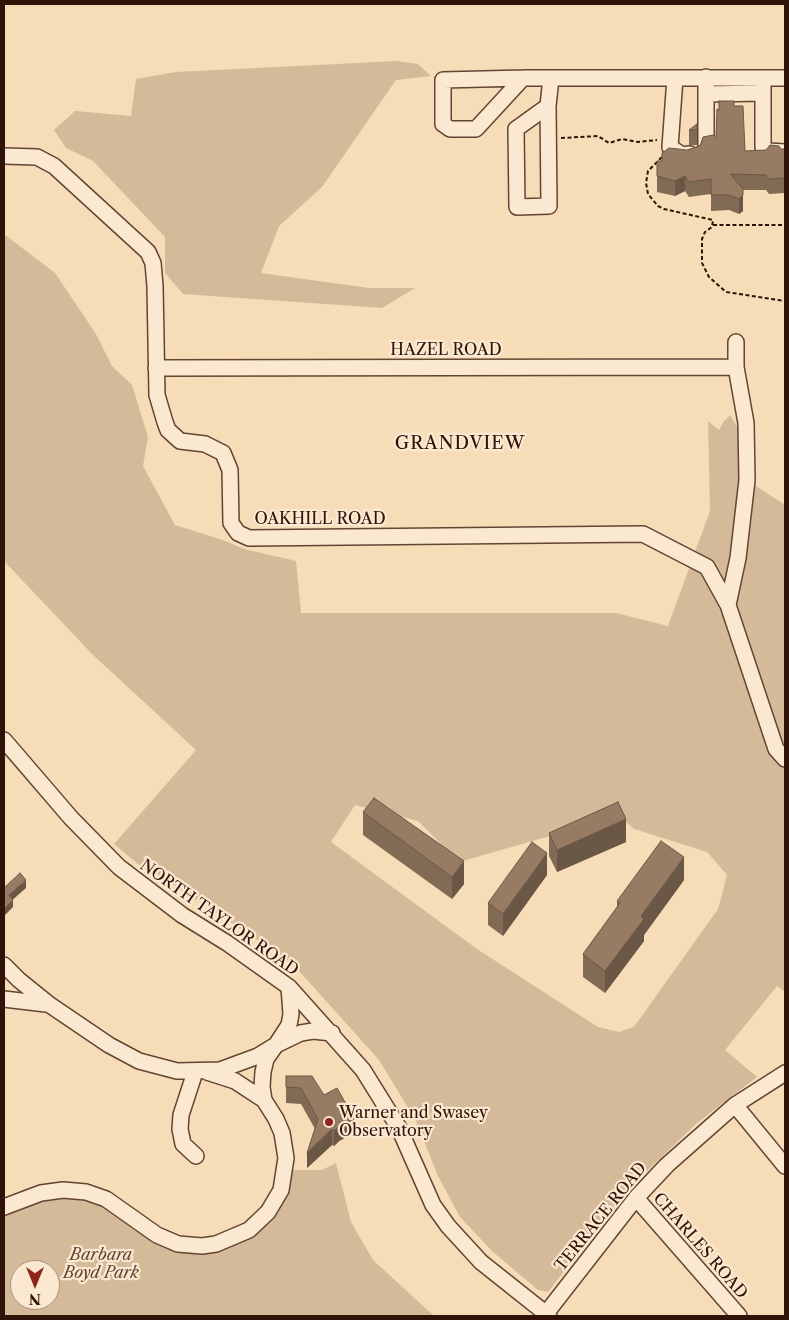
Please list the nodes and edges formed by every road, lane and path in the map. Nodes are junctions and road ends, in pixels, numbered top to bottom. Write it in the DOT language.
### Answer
graph roads {
  1 [pos="706,77"];
  2 [pos="523,78"];
  3 [pos="551,78"];
  4 [pos="675,78"];
  5 [pos="764,78"];
  6 [pos="785,78"];
  7 [pos="763,93"];
  8 [pos="706,94"];
  9 [pos="548,106"];
  10 [pos="548,138"];
  11 [pos="669,140"];
  12 [pos="706,144"];
  13 [pos="785,152"];
  14 [pos="694,154"];
  15 [pos="4,156"];
  16 [pos="663,156"];
  17 [pos="713,225"];
  18 [pos="785,225"];
  19 [pos="785,301"];
  20 [pos="736,342"];
  21 [pos="736,367"];
  22 [pos="156,368"];
  23 [pos="728,605"];
  24 [pos="4,740"];
  25 [pos="785,759"];
  26 [pos="4,965"];
  27 [pos="289,988"];
  28 [pos="4,999"];
  29 [pos="50,1005"];
  30 [pos="332,1034"];
  31 [pos="276,1045"];
  32 [pos="201,1072"];
  33 [pos="785,1073"];
  34 [pos="264,1100"];
  35 [pos="735,1105"];
  36 [pos="196,1156"];
  37 [pos="785,1166"];
  38 [pos="636,1198"];
  39 [pos="4,1207"];
  40 [pos="546,1315"];
  41 [pos="739,1316"];
  1 -- 4 [label="street"];
  1 -- 5 [label="street"];
  1 -- 8 [label="street"];
  2 -- 2 [label="street"];
  2 -- 3 [label="street"];
  3 -- 4 [label="street"];
  3 -- 9 [label="street"];
  4 -- 11 [label="street"];
  5 -- 6 [label="street"];
  5 -- 7 [label="street"];
  7 -- 8 [label="street"];
  7 -- 13 [label="street"];
  8 -- 12 [label="street"];
  9 -- 10 [label="street"];
  9 -- 10 [label="street"];
  10 -- 11 [label="path"];
  11 -- 14 [label="street"];
  15 -- 22 [label="street, OAKHILL ROAD"];
  16 -- 17 [label="path"];
  17 -- 18 [label="path"];
  17 -- 19 [label="path"];
  20 -- 21 [label="street"];
  21 -- 22 [label="street, HAZEL ROAD"];
  21 -- 23 [label="street"];
  22 -- 23 [label="street, OAKHILL ROAD"];
  23 -- 25 [label="street"];
  24 -- 27 [label="street, NORTH TAYLOR ROAD"];
  26 -- 29 [label="street"];
  27 -- 30 [label="street, NORTH TAYLOR ROAD"];
  27 -- 31 [label="street"];
  28 -- 29 [label="street"];
  29 -- 32 [label="street"];
  30 -- 31 [label="street"];
  30 -- 40 [label="street, NORTH TAYLOR ROAD"];
  31 -- 32 [label="street"];
  31 -- 34 [label="street"];
  32 -- 34 [label="street"];
  32 -- 36 [label="street"];
  33 -- 35 [label="street, TERRACE ROAD"];
  34 -- 39 [label="street"];
  35 -- 37 [label="street"];
  35 -- 38 [label="street, TERRACE ROAD"];
  38 -- 40 [label="street, TERRACE ROAD"];
  38 -- 41 [label="street, CHARLES ROAD"];
}
